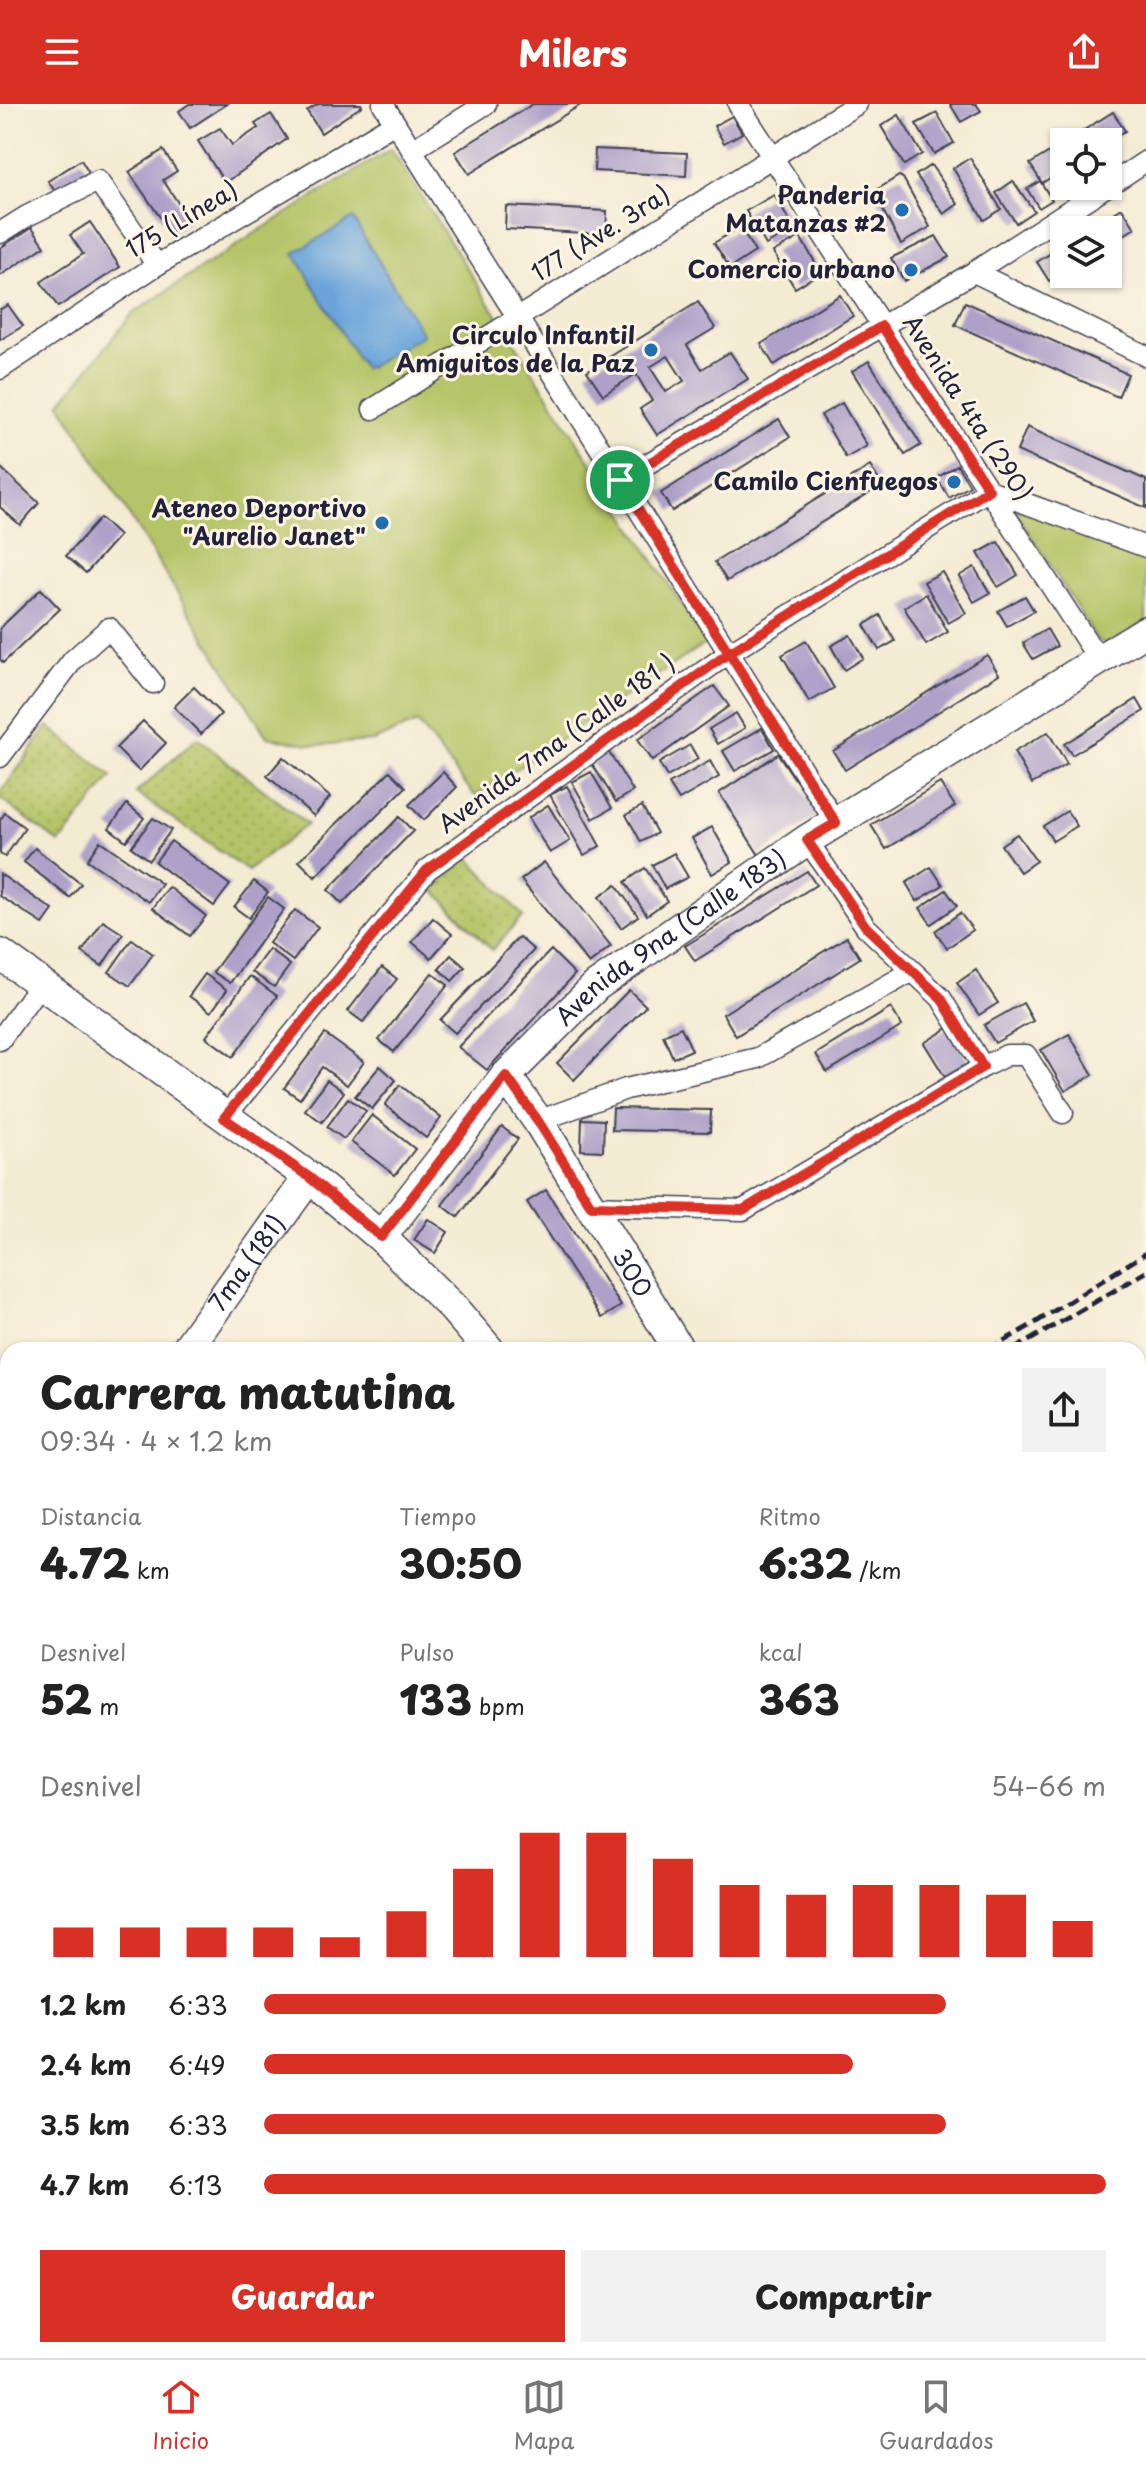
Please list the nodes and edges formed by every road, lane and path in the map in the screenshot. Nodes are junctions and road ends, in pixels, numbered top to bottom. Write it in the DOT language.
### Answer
graph roads {
  1 [pos="383,104"];
  2 [pos="486,104"];
  3 [pos="738,104"];
  4 [pos="857,104"];
  5 [pos="395,123"];
  6 [pos="412,150"];
  7 [pos="773,157"];
  8 [pos="1146,161"];
  9 [pos="1122,177"];
  10 [pos="1086,200"];
  11 [pos="0,233"];
  12 [pos="157,265"];
  13 [pos="974,272"];
  14 [pos="518,318"];
  15 [pos="882,326"];
  16 [pos="1146,356"];
  17 [pos="0,369"];
  18 [pos="373,409"];
  19 [pos="620,480"];
  20 [pos="989,490"];
  21 [pos="1146,547"];
  22 [pos="1146,631"];
  23 [pos="729,653"];
  24 [pos="1099,660"];
  25 [pos="153,683"];
  26 [pos="0,757"];
  27 [pos="836,823"];
  28 [pos="807,840"];
  29 [pos="0,954"];
  30 [pos="911,972"];
  31 [pos="40,984"];
  32 [pos="0,1040"];
  33 [pos="983,1067"];
  34 [pos="506,1076"];
  35 [pos="1063,1113"];
  36 [pos="224,1118"];
  37 [pos="538,1121"];
  38 [pos="309,1177"];
  39 [pos="591,1206"];
  40 [pos="381,1237"];
  41 [pos="192,1342"];
  42 [pos="482,1342"];
  43 [pos="674,1342"];
  1 -- 5 [label="street"];
  2 -- 6 [label="street"];
  3 -- 7 [label="street, Avenida 4ta (290)"];
  4 -- 7 [label="street, 177 (Ave. 3ra)"];
  5 -- 6 [label="street"];
  5 -- 12 [label="street, 175 (Línea)"];
  6 -- 14 [label="street"];
  7 -- 14 [label="street, 177 (Ave. 3ra)"];
  7 -- 15 [label="street, Avenida 4ta (290)"];
  8 -- 9 [label="street"];
  10 -- 13 [label="street"];
  11 -- 12 [label="street"];
  12 -- 17 [label="street, 175 (Línea)"];
  13 -- 15 [label="street"];
  13 -- 16 [label="street"];
  14 -- 18 [label="street, 177 (Ave. 3ra)"];
  14 -- 19 [label="street"];
  15 -- 19 [label="street"];
  15 -- 20 [label="street, Avenida 4ta (290)"];
  19 -- 23 [label="street"];
  20 -- 21 [label="street"];
  20 -- 23 [label="street, Avenida 7ma (Calle 181 )"];
  20 -- 24 [label="street, Avenida 4ta (290)"];
  22 -- 24 [label="street, Avenida 9na (Calle 183)"];
  23 -- 27 [label="street"];
  23 -- 36 [label="street, Avenida 7ma (Calle 181 )"];
  24 -- 27 [label="street, Avenida 9na (Calle 183)"];
  25 -- 26 [label="street"];
  27 -- 28 [label="street, Avenida 9na (Calle 183)"];
  28 -- 30 [label="street"];
  28 -- 34 [label="street, Avenida 9na (Calle 183)"];
  29 -- 31 [label="street"];
  30 -- 33 [label="street"];
  30 -- 37 [label="street"];
  31 -- 32 [label="street"];
  31 -- 36 [label="street"];
  33 -- 35 [label="street"];
  33 -- 39 [label="street"];
  34 -- 37 [label="street, 300"];
  34 -- 40 [label="street, Avenida 9na (Calle 183)"];
  36 -- 38 [label="street"];
  37 -- 39 [label="street, 300"];
  38 -- 40 [label="street"];
  38 -- 41 [label="street, 7ma (181)"];
  39 -- 43 [label="street, 300"];
  40 -- 42 [label="street"];
}
